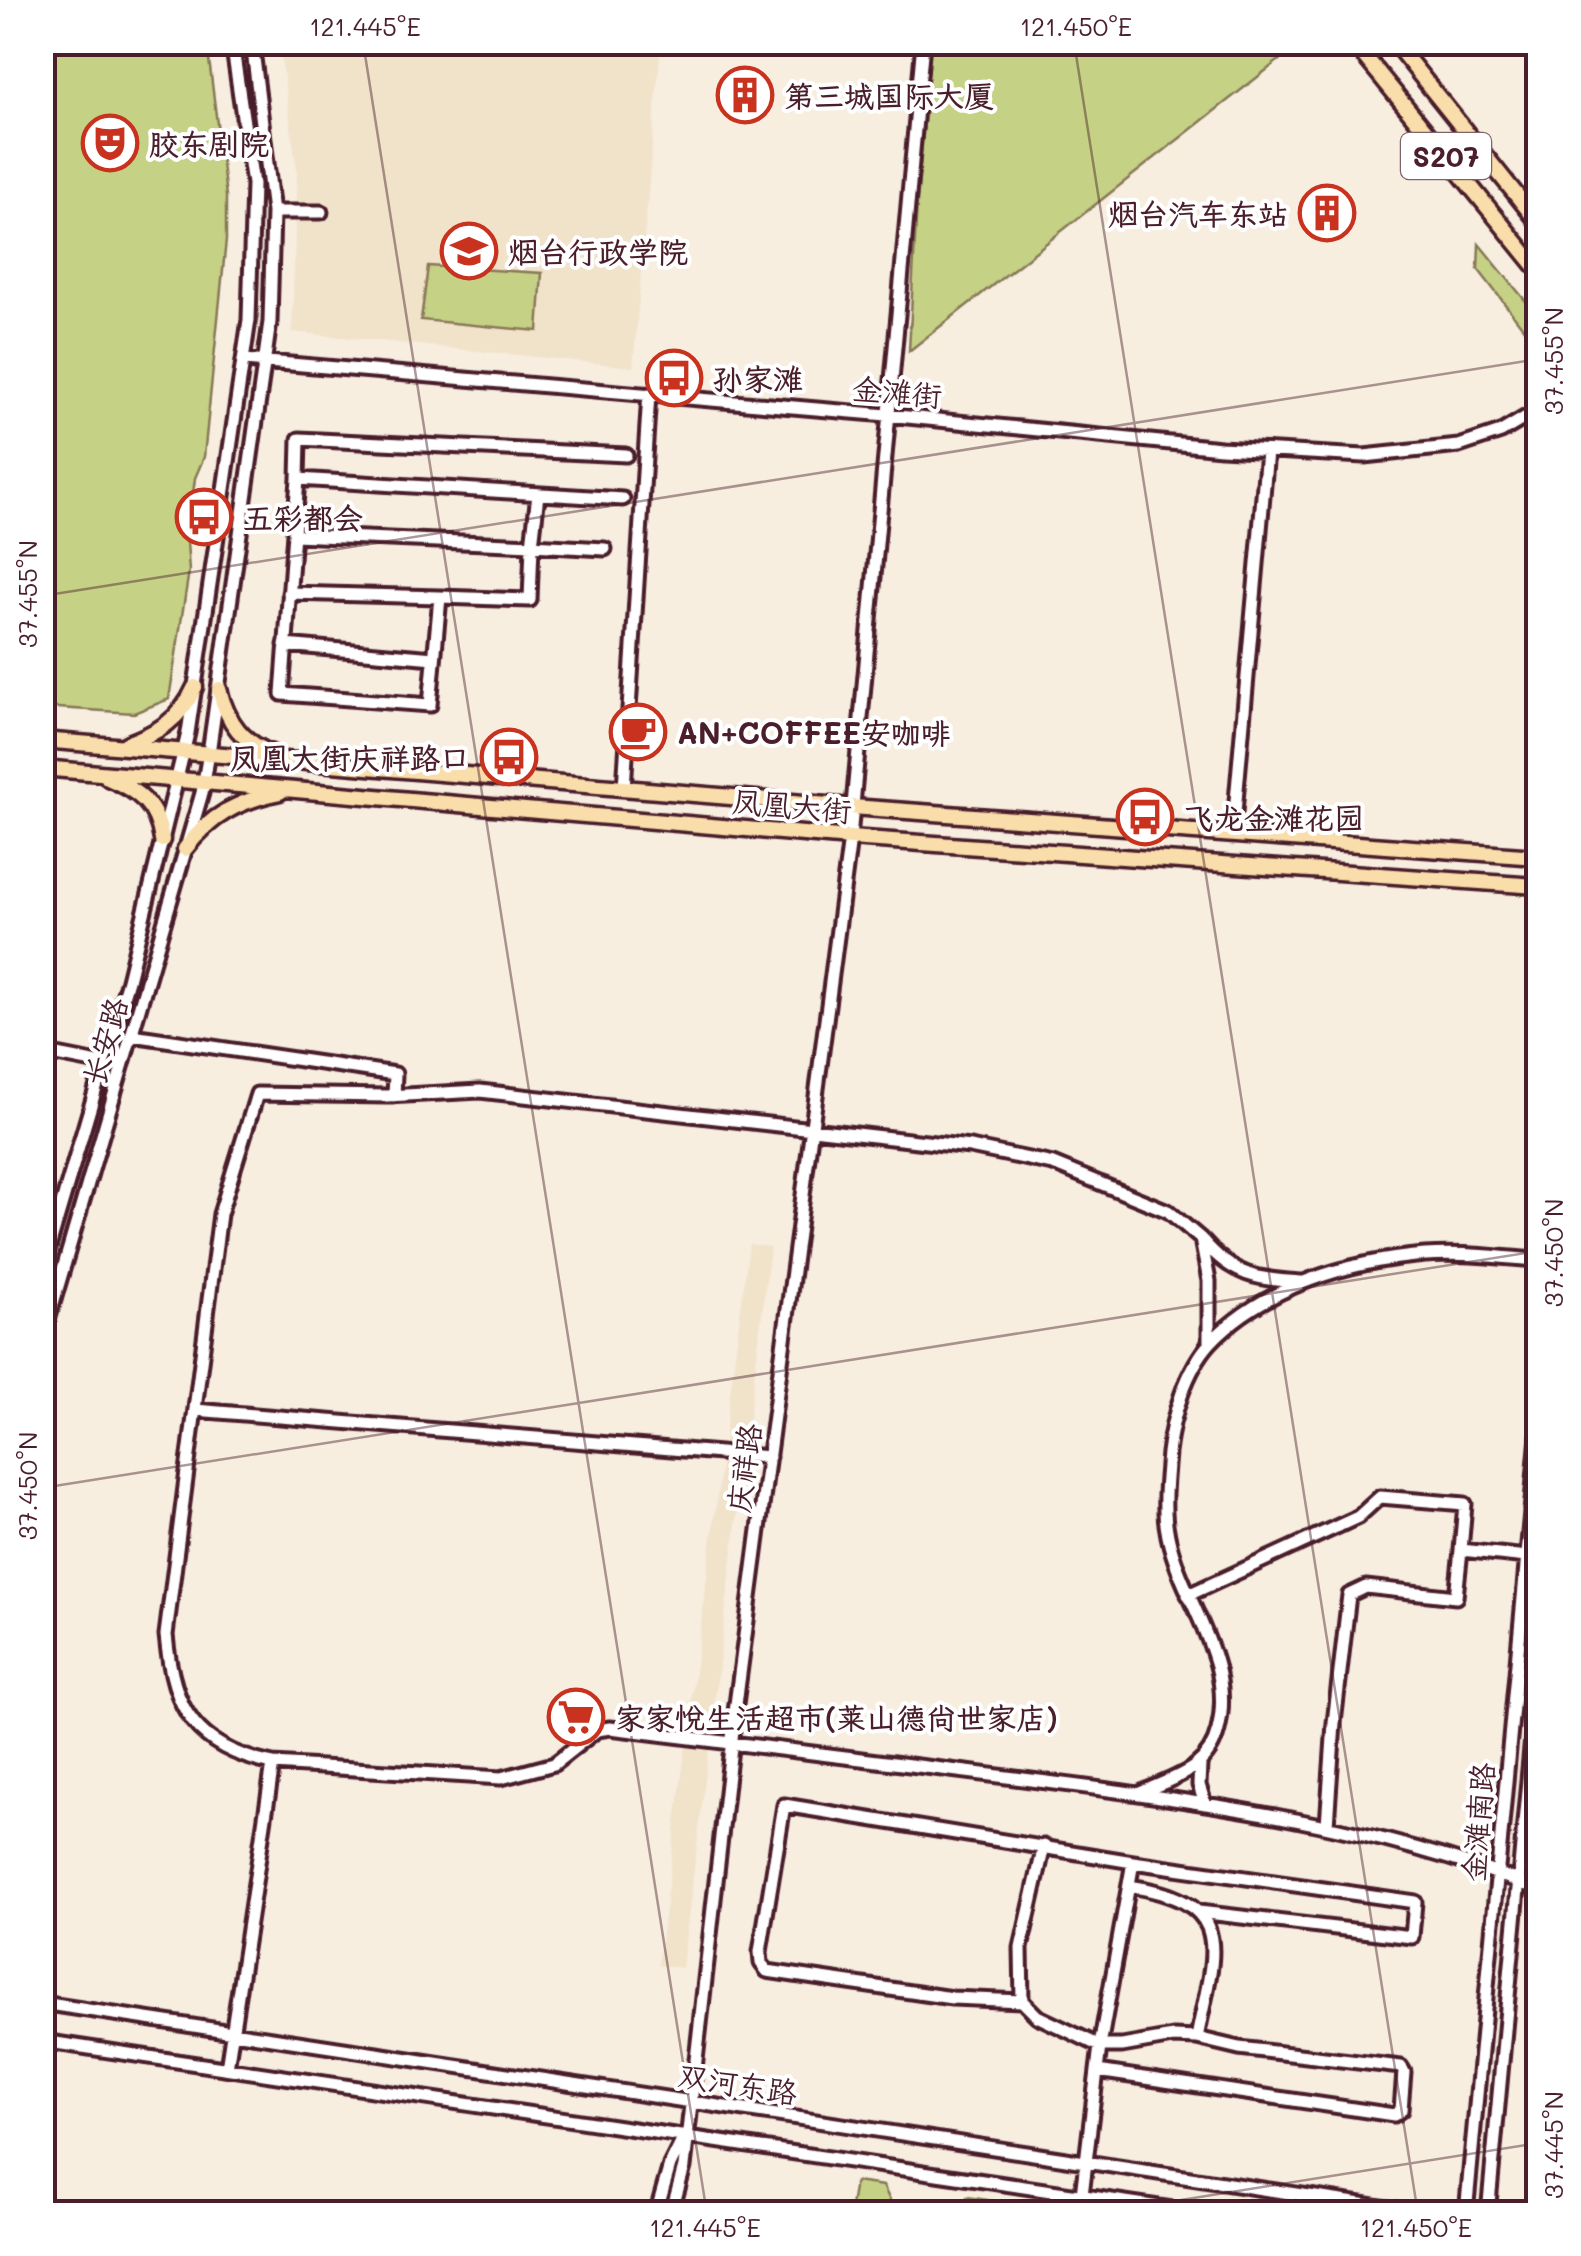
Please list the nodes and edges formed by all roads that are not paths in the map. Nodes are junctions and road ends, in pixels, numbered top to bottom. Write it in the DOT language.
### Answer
graph roads {
  1 [pos="232,42"];
  2 [pos="252,42"];
  3 [pos="922,42"];
  4 [pos="1353,42"];
  5 [pos="1394,42"];
  6 [pos="274,212"];
  7 [pos="321,212"];
  8 [pos="1538,222"];
  9 [pos="1538,269"];
  10 [pos="244,360"];
  11 [pos="265,363"];
  12 [pos="649,394"];
  13 [pos="1538,410"];
  14 [pos="888,414"];
  15 [pos="1267,451"];
  16 [pos="626,456"];
  17 [pos="298,479"];
  18 [pos="538,494"];
  19 [pos="623,498"];
  20 [pos="294,535"];
  21 [pos="532,545"];
  22 [pos="605,548"];
  23 [pos="290,592"];
  24 [pos="440,597"];
  25 [pos="286,644"];
  26 [pos="434,658"];
  27 [pos="195,687"];
  28 [pos="218,689"];
  29 [pos="42,740"];
  30 [pos="120,746"];
  31 [pos="184,752"];
  32 [pos="210,754"];
  33 [pos="291,760"];
  34 [pos="42,768"];
  35 [pos="94,772"];
  36 [pos="177,779"];
  37 [pos="204,781"];
  38 [pos="624,788"];
  39 [pos="295,789"];
  40 [pos="672,792"];
  41 [pos="852,807"];
  42 [pos="1038,820"];
  43 [pos="662,822"];
  44 [pos="1233,834"];
  45 [pos="850,838"];
  46 [pos="162,840"];
  47 [pos="186,850"];
  48 [pos="1036,851"];
  49 [pos="1507,854"];
  50 [pos="1538,857"];
  51 [pos="1508,884"];
  52 [pos="1538,886"];
  53 [pos="132,1034"];
  54 [pos="42,1052"];
  55 [pos="103,1064"];
  56 [pos="394,1096"];
  57 [pos="814,1130"];
  58 [pos="1201,1239"];
  59 [pos="1538,1260"];
  60 [pos="42,1270"];
  61 [pos="1305,1283"];
  62 [pos="42,1340"];
  63 [pos="1209,1344"];
  64 [pos="194,1410"];
  65 [pos="1538,1436"];
  66 [pos="769,1457"];
  67 [pos="1461,1550"];
  68 [pos="1527,1557"];
  69 [pos="1538,1570"];
  70 [pos="1188,1594"];
  71 [pos="1538,1672"];
  72 [pos="731,1744"];
  73 [pos="273,1764"];
  74 [pos="1200,1765"];
  75 [pos="1140,1793"];
  76 [pos="1205,1804"];
  77 [pos="1327,1825"];
  78 [pos="1044,1846"];
  79 [pos="1133,1862"];
  80 [pos="1498,1872"];
  81 [pos="1519,1880"];
  82 [pos="1129,1886"];
  83 [pos="1538,1889"];
  84 [pos="1199,1912"];
  85 [pos="1022,2001"];
  86 [pos="42,2003"];
  87 [pos="231,2030"];
  88 [pos="1196,2038"];
  89 [pos="42,2041"];
  90 [pos="1100,2046"];
  91 [pos="227,2068"];
  92 [pos="1096,2071"];
  93 [pos="690,2101"];
  94 [pos="685,2135"];
  95 [pos="1085,2160"];
  96 [pos="1082,2195"];
  97 [pos="656,2214"];
  98 [pos="670,2214"];
  99 [pos="1206,2214"];
  100 [pos="1426,2214"];
  101 [pos="1466,2214"];
  102 [pos="1488,2214"];
  1 -- 10 [label="street, 长安路"];
  2 -- 6 [label="street, 长安路"];
  3 -- 14 [label="street, 庆祥路"];
  4 -- 9 [label="main road, S207"];
  5 -- 8 [label="main road, S207"];
  6 -- 7 [label="street"];
  6 -- 11 [label="street, 长安路"];
  10 -- 11 [label="street, 金滩街"];
  10 -- 27 [label="street, 长安路"];
  11 -- 12 [label="street, 金滩街"];
  11 -- 28 [label="street, 长安路"];
  12 -- 14 [label="street, 金滩街"];
  12 -- 38 [label="street"];
  13 -- 15 [label="street, 金滩街"];
  14 -- 15 [label="street, 金滩街"];
  14 -- 41 [label="street, 庆祥路"];
  15 -- 44 [label="street"];
  16 -- 17 [label="street"];
  17 -- 18 [label="street"];
  17 -- 20 [label="street"];
  18 -- 19 [label="street"];
  18 -- 21 [label="street"];
  20 -- 21 [label="street"];
  20 -- 23 [label="street"];
  21 -- 22 [label="street"];
  21 -- 24 [label="street"];
  23 -- 24 [label="street"];
  23 -- 25 [label="street"];
  24 -- 26 [label="street"];
  25 -- 26 [label="street"];
  25 -- 26 [label="street"];
  27 -- 30 [label="main road"];
  27 -- 31 [label="street, 长安路"];
  28 -- 32 [label="street, 长安路"];
  28 -- 33 [label="main road"];
  29 -- 30 [label="main road, 凤凰大街"];
  30 -- 31 [label="main road, 凤凰大街"];
  31 -- 32 [label="main road, 凤凰大街"];
  31 -- 36 [label="street, 长安路"];
  32 -- 33 [label="main road, 凤凰大街"];
  32 -- 37 [label="street, 长安路"];
  33 -- 38 [label="main road, 凤凰大街"];
  34 -- 35 [label="main road, 凤凰大街"];
  35 -- 36 [label="main road, 凤凰大街"];
  35 -- 46 [label="main road"];
  36 -- 37 [label="main road, 凤凰大街"];
  36 -- 46 [label="street, 长安路"];
  37 -- 39 [label="main road, 凤凰大街"];
  37 -- 47 [label="street, 长安路"];
  38 -- 40 [label="main road, 凤凰大街"];
  39 -- 43 [label="main road, 凤凰大街"];
  39 -- 47 [label="main road"];
  40 -- 41 [label="main road, 凤凰大街"];
  40 -- 43 [label="main road"];
  41 -- 42 [label="main road, 凤凰大街"];
  41 -- 45 [label="street, 庆祥路"];
  42 -- 44 [label="main road, 凤凰大街"];
  42 -- 48 [label="main road"];
  43 -- 45 [label="main road, 凤凰大街"];
  44 -- 49 [label="main road, 凤凰大街"];
  45 -- 48 [label="main road, 凤凰大街"];
  45 -- 57 [label="street, 庆祥路"];
  46 -- 55 [label="street, 长安路"];
  47 -- 53 [label="street, 长安路"];
  48 -- 51 [label="main road, 凤凰大街"];
  49 -- 50 [label="main road, 凤凰大街"];
  49 -- 51 [label="main road"];
  51 -- 52 [label="main road, 凤凰大街"];
  53 -- 56 [label="street"];
  53 -- 62 [label="street, 长安路"];
  54 -- 55 [label="street"];
  55 -- 60 [label="street, 长安路"];
  56 -- 57 [label="street"];
  56 -- 64 [label="street"];
  57 -- 58 [label="street"];
  57 -- 66 [label="street, 庆祥路"];
  58 -- 61 [label="street"];
  58 -- 63 [label="street"];
  59 -- 61 [label="street"];
  61 -- 63 [label="street"];
  63 -- 70 [label="street"];
  64 -- 66 [label="street"];
  64 -- 73 [label="street"];
  65 -- 68 [label="street, 金滩南路"];
  66 -- 72 [label="street, 庆祥路"];
  67 -- 68 [label="street"];
  67 -- 70 [label="street"];
  67 -- 77 [label="street"];
  68 -- 69 [label="street"];
  68 -- 80 [label="street, 金滩南路"];
  70 -- 74 [label="street"];
  71 -- 81 [label="street, 金滩南路"];
  72 -- 73 [label="street"];
  72 -- 75 [label="street"];
  72 -- 93 [label="street, 庆祥路"];
  73 -- 87 [label="street"];
  74 -- 75 [label="street"];
  74 -- 76 [label="street"];
  75 -- 76 [label="street"];
  76 -- 77 [label="street"];
  77 -- 80 [label="street"];
  78 -- 79 [label="street"];
  78 -- 85 [label="street"];
  78 -- 85 [label="street"];
  79 -- 82 [label="street"];
  79 -- 84 [label="street"];
  80 -- 81 [label="street"];
  80 -- 101 [label="street, 金滩南路"];
  81 -- 83 [label="street"];
  81 -- 102 [label="street, 金滩南路"];
  82 -- 84 [label="street"];
  82 -- 90 [label="street"];
  84 -- 88 [label="street"];
  85 -- 90 [label="street"];
  86 -- 87 [label="street, 双河东路"];
  87 -- 91 [label="street"];
  87 -- 93 [label="street, 双河东路"];
  88 -- 90 [label="street"];
  88 -- 92 [label="street"];
  89 -- 91 [label="street, 双河东路"];
  90 -- 92 [label="street"];
  91 -- 94 [label="street, 双河东路"];
  92 -- 95 [label="street"];
  93 -- 94 [label="street, 庆祥路"];
  93 -- 95 [label="street, 双河东路"];
  94 -- 96 [label="street, 双河东路"];
  94 -- 97 [label="street, 庆祥路"];
  94 -- 98 [label="street, 庆祥路"];
  95 -- 96 [label="street"];
  95 -- 100 [label="street, 双河东路"];
  96 -- 99 [label="street, 双河东路"];
}
